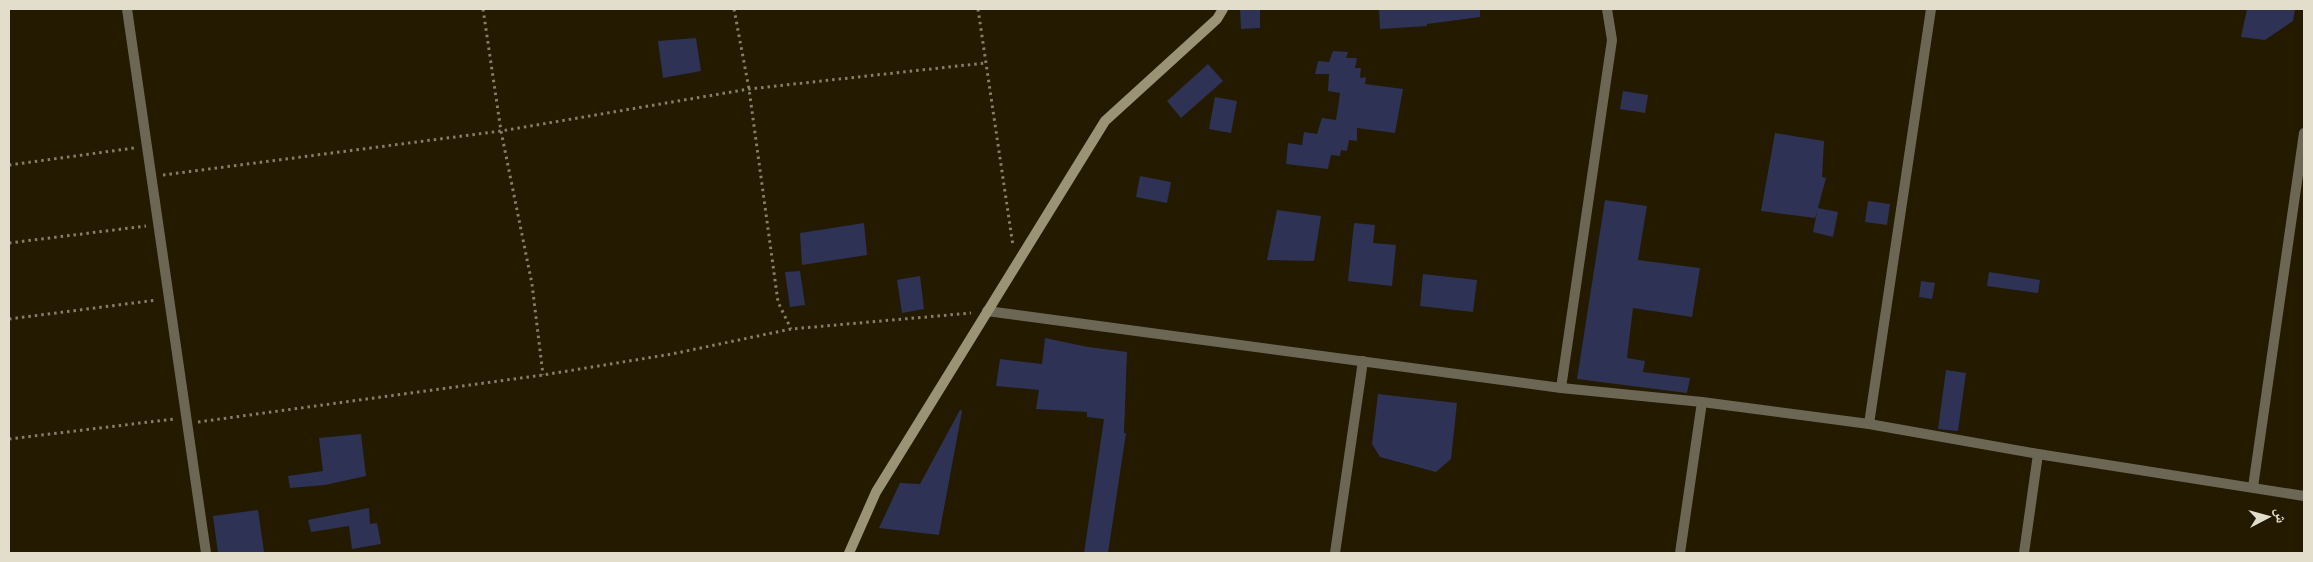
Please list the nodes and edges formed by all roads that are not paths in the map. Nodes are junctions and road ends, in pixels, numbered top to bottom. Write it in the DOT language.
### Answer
graph roads {
  1 [pos="127,9"];
  2 [pos="1222,9"];
  3 [pos="1607,9"];
  4 [pos="1931,9"];
  5 [pos="2304,133"];
  6 [pos="987,311"];
  7 [pos="1363,361"];
  8 [pos="1561,388"];
  9 [pos="1702,402"];
  10 [pos="1868,424"];
  11 [pos="2038,454"];
  12 [pos="2252,488"];
  13 [pos="2304,496"];
  14 [pos="206,553"];
  15 [pos="849,553"];
  16 [pos="1335,553"];
  17 [pos="1680,553"];
  18 [pos="2024,553"];
  1 -- 14 [label="street"];
  2 -- 6 [label="street"];
  3 -- 8 [label="street"];
  4 -- 10 [label="street"];
  5 -- 12 [label="street"];
  6 -- 7 [label="street"];
  6 -- 15 [label="street"];
  7 -- 8 [label="street"];
  7 -- 16 [label="street"];
  8 -- 9 [label="street"];
  9 -- 10 [label="street"];
  9 -- 17 [label="street"];
  10 -- 11 [label="street"];
  11 -- 12 [label="street"];
  11 -- 18 [label="street"];
  12 -- 13 [label="street"];
}
